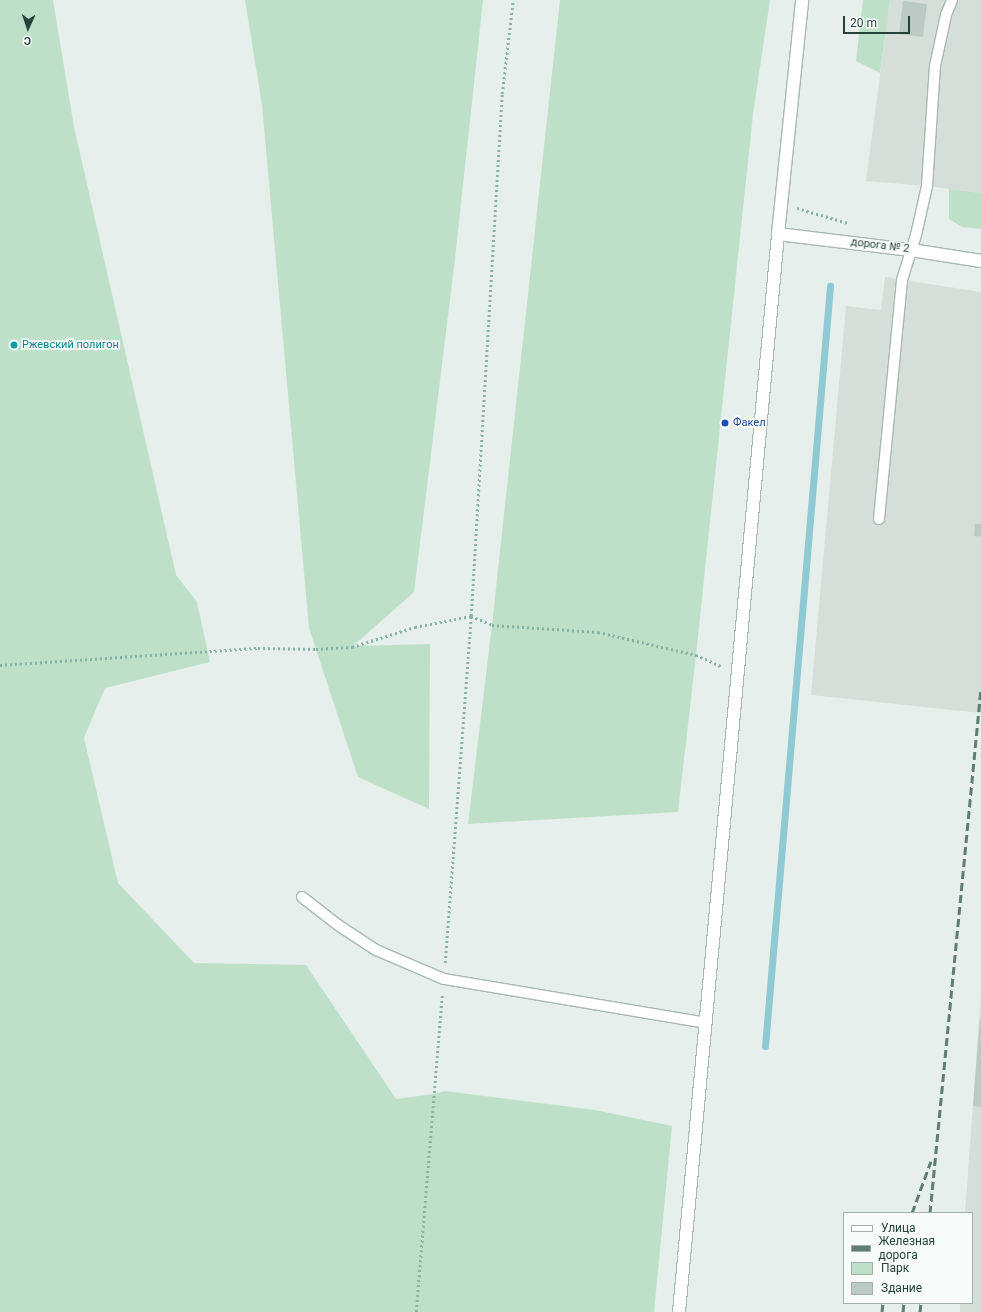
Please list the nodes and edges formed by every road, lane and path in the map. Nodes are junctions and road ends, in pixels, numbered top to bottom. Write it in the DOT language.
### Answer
graph roads {
  1 [pos="513,0"];
  2 [pos="802,0"];
  3 [pos="952,0"];
  4 [pos="778,234"];
  5 [pos="911,250"];
  6 [pos="981,260"];
  7 [pos="879,520"];
  8 [pos="471,616"];
  9 [pos="0,665"];
  10 [pos="738,673"];
  11 [pos="302,897"];
  12 [pos="706,1023"];
  13 [pos="679,1312"];
  1 -- 8 [label="path"];
  2 -- 4 [label="main road"];
  3 -- 5 [label="lane"];
  4 -- 5 [label="main road, дорога № 2"];
  4 -- 10 [label="main road"];
  5 -- 6 [label="main road, дорога № 2"];
  5 -- 7 [label="lane"];
  8 -- 9 [label="path"];
  8 -- 10 [label="path"];
  10 -- 12 [label="main road"];
  11 -- 12 [label="lane"];
  12 -- 13 [label="main road"];
}
